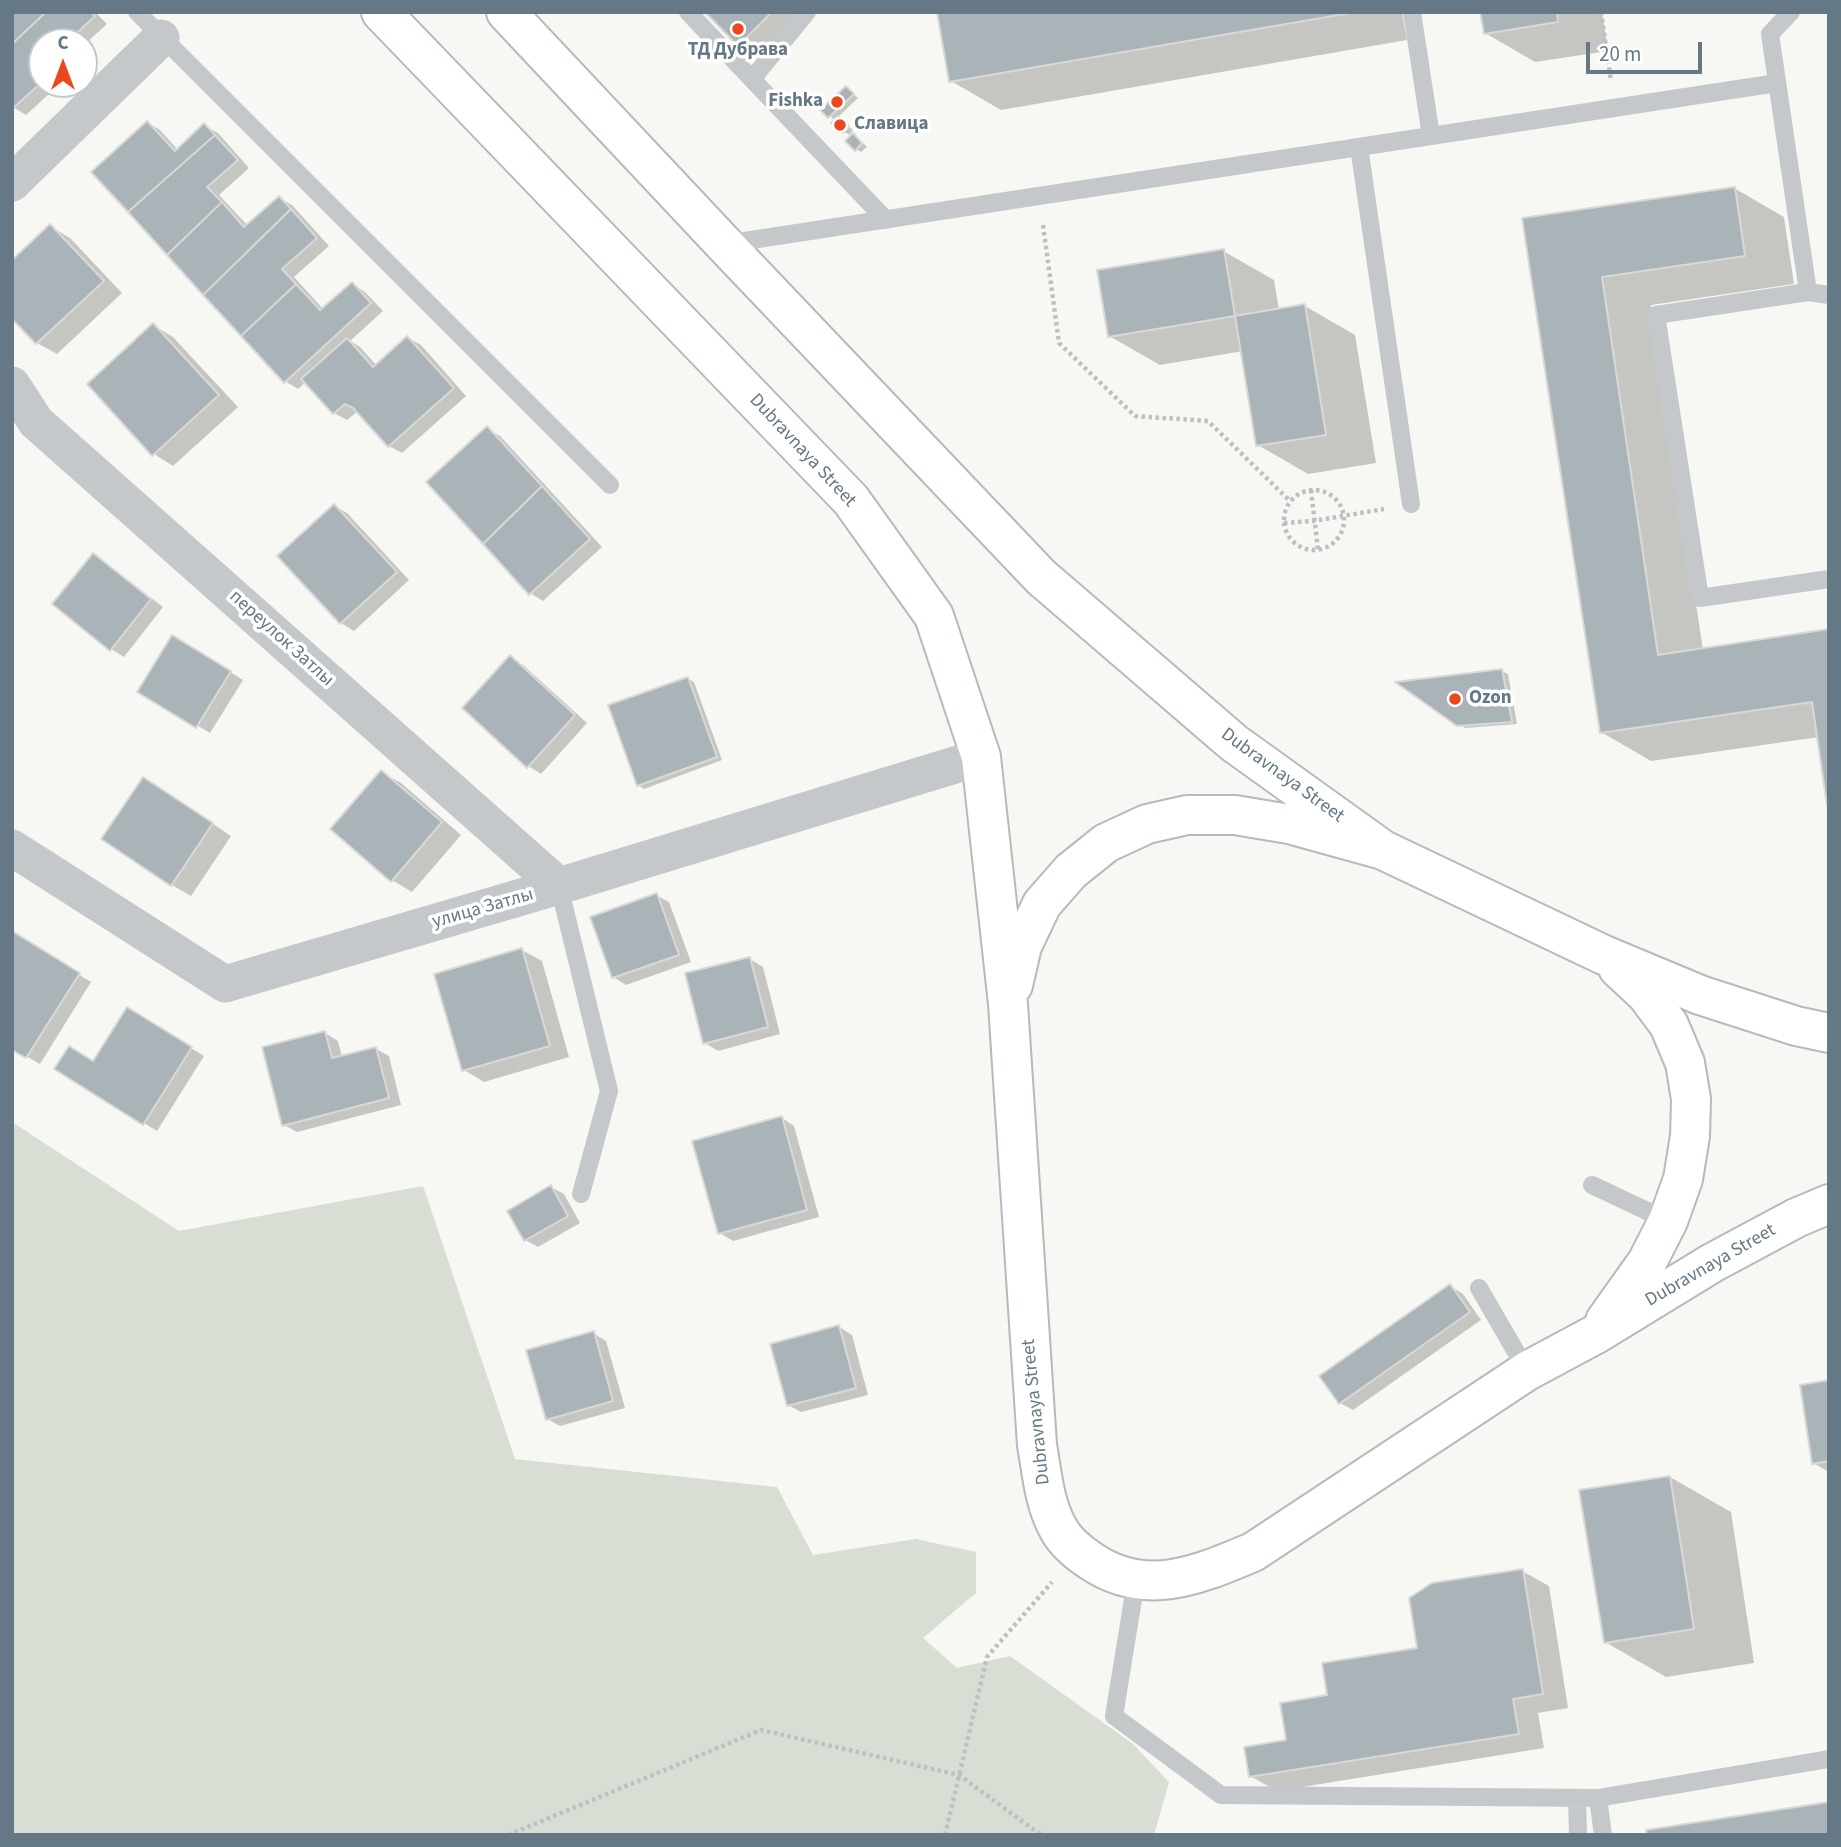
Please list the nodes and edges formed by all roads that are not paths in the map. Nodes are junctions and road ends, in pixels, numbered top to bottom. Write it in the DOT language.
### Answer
graph roads {
  1 [pos="381,12"];
  2 [pos="506,12"];
  3 [pos="688,12"];
  4 [pos="807,12"];
  5 [pos="1412,12"];
  6 [pos="1791,12"];
  7 [pos="149,25"];
  8 [pos="752,79"];
  9 [pos="1777,83"];
  10 [pos="1431,136"];
  11 [pos="1359,147"];
  12 [pos="12,183"];
  13 [pos="886,219"];
  14 [pos="724,244"];
  15 [pos="1808,292"];
  16 [pos="1829,295"];
  17 [pos="12,384"];
  18 [pos="610,485"];
  19 [pos="1411,504"];
  20 [pos="1829,579"];
  21 [pos="981,757"];
  22 [pos="12,848"];
  23 [pos="1383,850"];
  24 [pos="559,886"];
  25 [pos="1604,955"];
  26 [pos="1008,1004"];
  27 [pos="1829,1033"];
  28 [pos="1592,1185"];
  29 [pos="581,1194"];
  30 [pos="1829,1205"];
  31 [pos="1668,1221"];
  32 [pos="1479,1288"];
  33 [pos="1596,1334"];
  34 [pos="1527,1371"];
  35 [pos="1136,1581"];
  36 [pos="1829,1759"];
  37 [pos="1577,1798"];
  38 [pos="1598,1798"];
  39 [pos="1578,1835"];
  40 [pos="1603,1835"];
  1 -- 21 [label="street, Dubravnaya Street"];
  2 -- 14 [label="street, Dubravnaya Street"];
  3 -- 8 [label="lane"];
  4 -- 8 [label="lane"];
  5 -- 10 [label="lane"];
  6 -- 9 [label="lane"];
  7 -- 12 [label="street"];
  7 -- 18 [label="lane"];
  8 -- 13 [label="lane"];
  9 -- 10 [label="lane"];
  9 -- 15 [label="lane"];
  10 -- 11 [label="lane"];
  11 -- 13 [label="lane"];
  11 -- 19 [label="lane"];
  13 -- 14 [label="lane"];
  14 -- 23 [label="street, Dubravnaya Street"];
  15 -- 16 [label="lane"];
  15 -- 20 [label="lane"];
  17 -- 24 [label="street, переулок Затлы"];
  21 -- 24 [label="street, улица Затлы"];
  21 -- 26 [label="street, Dubravnaya Street"];
  22 -- 24 [label="street, улица Затлы"];
  23 -- 25 [label="street, Dubravnaya Street"];
  23 -- 26 [label="street, Dubravnaya Street"];
  24 -- 29 [label="lane"];
  25 -- 27 [label="street, Dubravnaya Street"];
  25 -- 31 [label="street, Dubravnaya Street"];
  26 -- 35 [label="street, Dubravnaya Street"];
  28 -- 31 [label="lane"];
  30 -- 33 [label="street, Dubravnaya Street"];
  31 -- 33 [label="street, Dubravnaya Street"];
  32 -- 34 [label="lane"];
  33 -- 34 [label="street, Dubravnaya Street"];
  34 -- 35 [label="street, Dubravnaya Street"];
  35 -- 37 [label="lane"];
  36 -- 38 [label="lane"];
  37 -- 38 [label="lane"];
  37 -- 39 [label="lane"];
  38 -- 40 [label="lane"];
}
